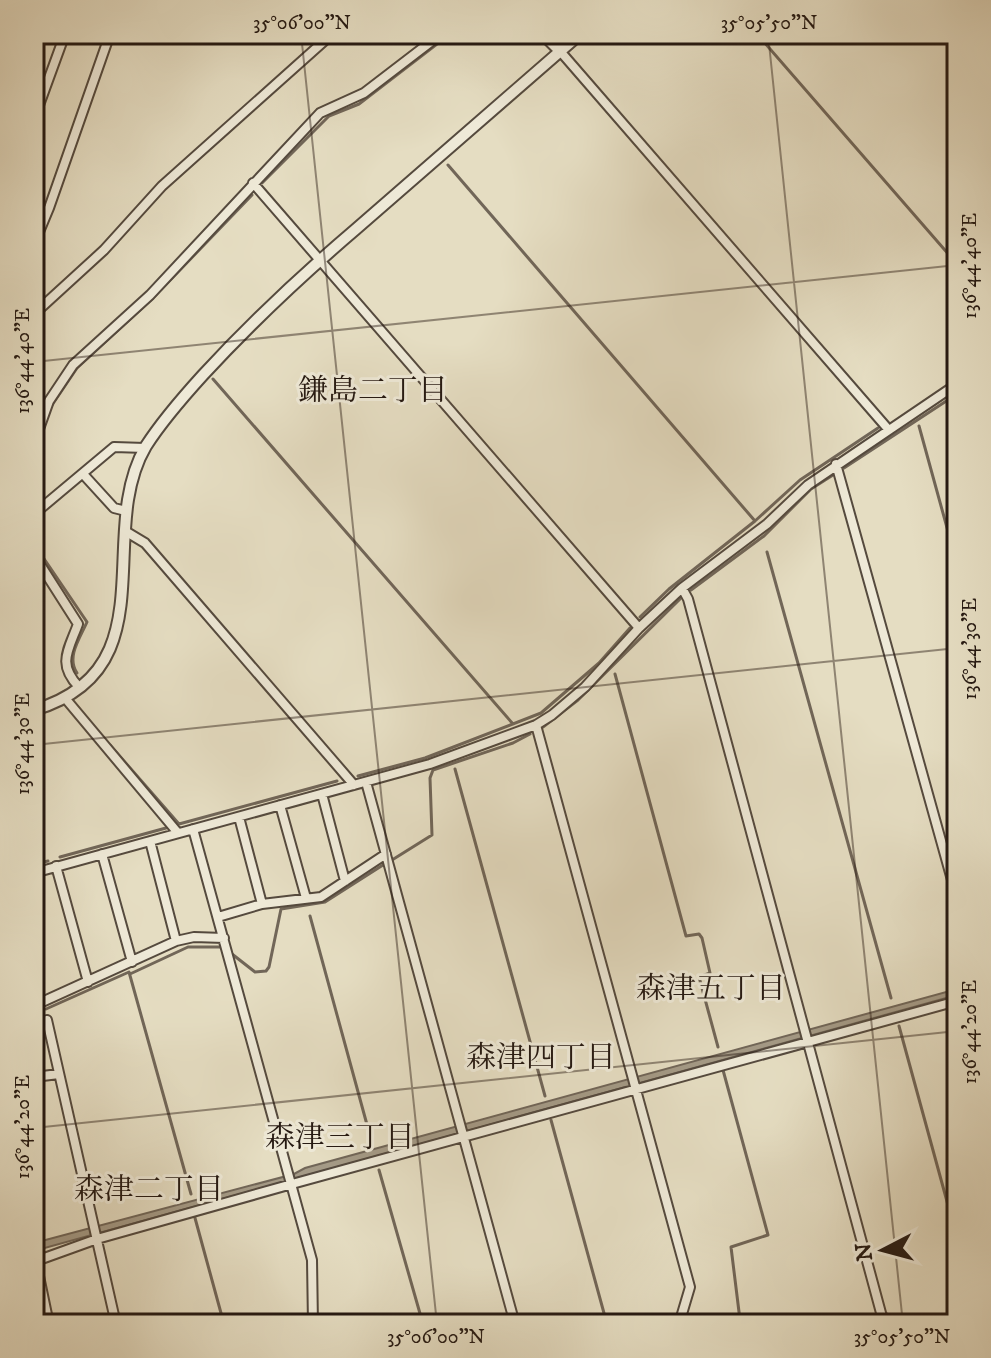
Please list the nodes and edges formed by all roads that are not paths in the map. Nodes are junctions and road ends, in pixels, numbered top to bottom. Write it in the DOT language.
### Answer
graph roads {
  1 [pos="65,34"];
  2 [pos="110,34"];
  3 [pos="332,34"];
  4 [pos="441,34"];
  5 [pos="543,34"];
  6 [pos="580,34"];
  7 [pos="560,51"];
  8 [pos="34,119"];
  9 [pos="253,183"];
  10 [pos="34,244"];
  11 [pos="321,259"];
  12 [pos="34,314"];
  13 [pos="957,384"];
  14 [pos="888,429"];
  15 [pos="34,443"];
  16 [pos="145,448"];
  17 [pos="836,464"];
  18 [pos="83,474"];
  19 [pos="126,511"];
  20 [pos="34,514"];
  21 [pos="125,531"];
  22 [pos="34,555"];
  23 [pos="682,588"];
  24 [pos="639,628"];
  25 [pos="79,687"];
  26 [pos="65,698"];
  27 [pos="34,710"];
  28 [pos="536,725"];
  29 [pos="366,782"];
  30 [pos="354,785"];
  31 [pos="322,794"];
  32 [pos="280,805"];
  33 [pos="239,817"];
  34 [pos="193,829"];
  35 [pos="178,833"];
  36 [pos="150,841"];
  37 [pos="102,854"];
  38 [pos="386,854"];
  39 [pos="56,866"];
  40 [pos="34,873"];
  41 [pos="345,881"];
  42 [pos="306,898"];
  43 [pos="957,898"];
  44 [pos="262,904"];
  45 [pos="218,917"];
  46 [pos="224,938"];
  47 [pos="176,941"];
  48 [pos="132,962"];
  49 [pos="88,982"];
  50 [pos="34,998"];
  51 [pos="957,1001"];
  52 [pos="47,1020"];
  53 [pos="808,1043"];
  54 [pos="59,1074"];
  55 [pos="34,1077"];
  56 [pos="635,1085"];
  57 [pos="462,1133"];
  58 [pos="291,1179"];
  59 [pos="95,1233"];
  60 [pos="35,1256"];
  61 [pos="885,1321"];
  62 [pos="49,1324"];
  63 [pos="116,1324"];
  64 [pos="313,1324"];
  65 [pos="515,1324"];
  66 [pos="679,1324"];
  67 [pos="782,1324"];
  1 -- 8 [label="street"];
  2 -- 10 [label="street"];
  3 -- 12 [label="street"];
  4 -- 9 [label="street"];
  5 -- 7 [label="street"];
  6 -- 7 [label="street"];
  7 -- 11 [label="street"];
  7 -- 14 [label="street"];
  9 -- 11 [label="street"];
  9 -- 15 [label="street"];
  11 -- 16 [label="street"];
  11 -- 24 [label="street"];
  13 -- 14 [label="street"];
  14 -- 17 [label="street"];
  16 -- 18 [label="street"];
  16 -- 19 [label="street"];
  17 -- 23 [label="street"];
  17 -- 43 [label="street"];
  18 -- 19 [label="street"];
  18 -- 20 [label="street"];
  19 -- 21 [label="street"];
  21 -- 25 [label="street"];
  21 -- 30 [label="street"];
  22 -- 25 [label="street"];
  23 -- 24 [label="street"];
  23 -- 53 [label="street"];
  24 -- 28 [label="street"];
  25 -- 26 [label="street"];
  26 -- 27 [label="street"];
  26 -- 35 [label="street"];
  28 -- 29 [label="street"];
  28 -- 56 [label="street"];
  29 -- 30 [label="street"];
  29 -- 38 [label="street"];
  30 -- 31 [label="street"];
  31 -- 32 [label="street"];
  31 -- 41 [label="street"];
  32 -- 33 [label="street"];
  32 -- 42 [label="street"];
  33 -- 34 [label="street"];
  33 -- 44 [label="street"];
  34 -- 35 [label="street"];
  34 -- 45 [label="street"];
  35 -- 36 [label="street"];
  36 -- 37 [label="street"];
  36 -- 47 [label="street"];
  37 -- 39 [label="street"];
  37 -- 48 [label="street"];
  38 -- 41 [label="street"];
  38 -- 57 [label="street"];
  39 -- 40 [label="street"];
  39 -- 49 [label="street"];
  41 -- 42 [label="street"];
  42 -- 44 [label="street"];
  44 -- 45 [label="street"];
  45 -- 46 [label="street"];
  46 -- 47 [label="street"];
  46 -- 58 [label="street"];
  47 -- 48 [label="street"];
  48 -- 49 [label="street"];
  49 -- 50 [label="street"];
  51 -- 53 [label="street"];
  52 -- 54 [label="street"];
  53 -- 56 [label="street"];
  53 -- 61 [label="street"];
  54 -- 55 [label="street"];
  54 -- 59 [label="street"];
  56 -- 57 [label="street"];
  56 -- 66 [label="street"];
  57 -- 58 [label="street"];
  57 -- 65 [label="street"];
  58 -- 59 [label="street"];
  58 -- 64 [label="street"];
  59 -- 60 [label="street"];
  59 -- 63 [label="street"];
  60 -- 62 [label="street"];
  61 -- 67 [label="street"];
}
